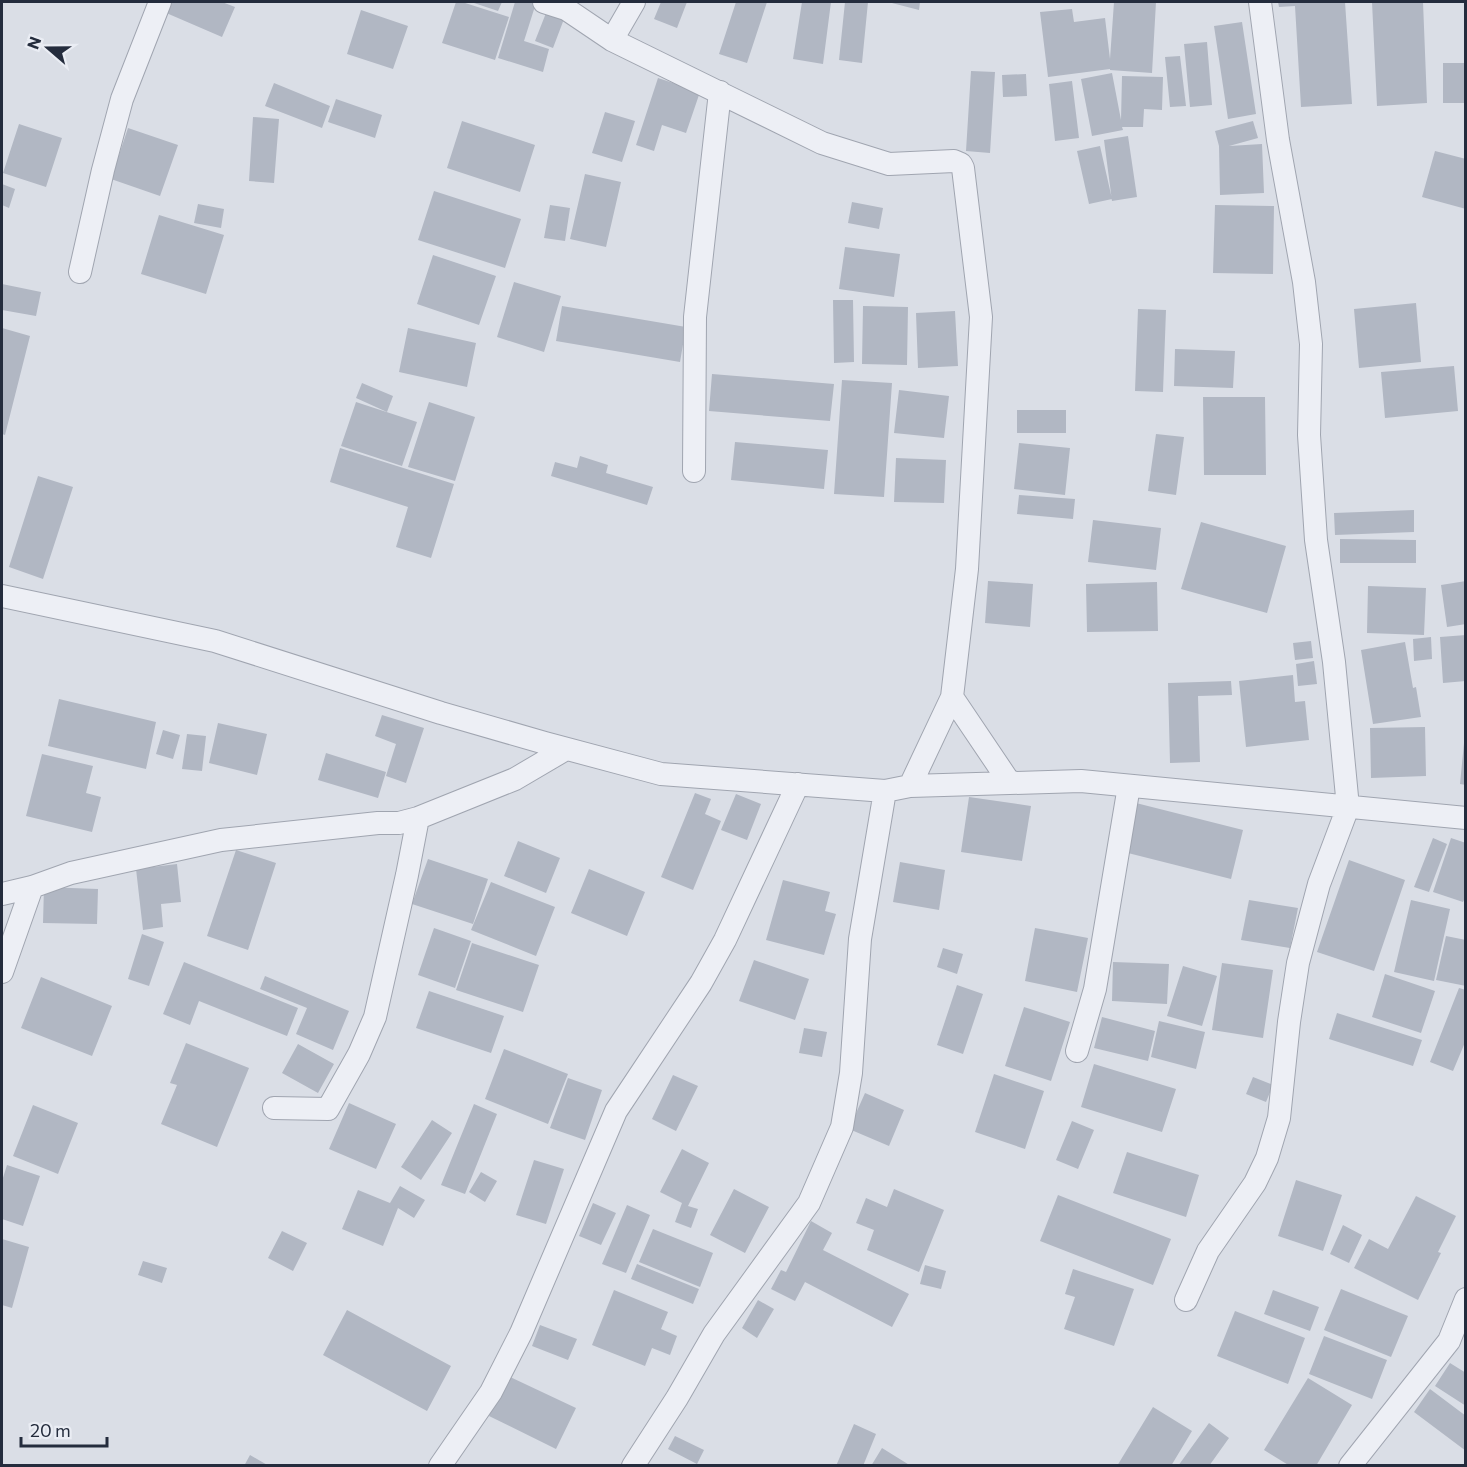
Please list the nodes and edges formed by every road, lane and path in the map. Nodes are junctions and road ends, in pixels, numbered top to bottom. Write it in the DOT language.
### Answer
graph roads {
  1 [pos="160,2"];
  2 [pos="544,2"];
  3 [pos="634,2"];
  4 [pos="1260,2"];
  5 [pos="612,40"];
  6 [pos="720,92"];
  7 [pos="80,272"];
  8 [pos="694,471"];
  9 [pos="2,596"];
  10 [pos="952,697"];
  11 [pos="566,749"];
  12 [pos="1010,783"];
  13 [pos="798,784"];
  14 [pos="910,786"];
  15 [pos="1129,786"];
  16 [pos="885,791"];
  17 [pos="1348,807"];
  18 [pos="418,818"];
  19 [pos="1466,818"];
  20 [pos="32,887"];
  21 [pos="2,894"];
  22 [pos="2,972"];
  23 [pos="1077,1051"];
  24 [pos="274,1108"];
  25 [pos="1466,1299"];
  26 [pos="1186,1300"];
  27 [pos="441,1466"];
  28 [pos="633,1466"];
  29 [pos="1350,1466"];
  1 -- 7 [label="street"];
  2 -- 5 [label="street"];
  3 -- 5 [label="street"];
  4 -- 17 [label="street"];
  5 -- 6 [label="street"];
  6 -- 8 [label="street"];
  6 -- 10 [label="street"];
  9 -- 11 [label="street"];
  10 -- 12 [label="street"];
  10 -- 14 [label="street"];
  11 -- 13 [label="street"];
  11 -- 18 [label="street"];
  12 -- 14 [label="street"];
  12 -- 15 [label="street"];
  13 -- 16 [label="street"];
  13 -- 27 [label="street"];
  14 -- 16 [label="street"];
  15 -- 17 [label="street"];
  15 -- 23 [label="street"];
  16 -- 28 [label="street"];
  17 -- 19 [label="street"];
  17 -- 26 [label="street"];
  18 -- 20 [label="street"];
  18 -- 24 [label="street"];
  20 -- 21 [label="street"];
  20 -- 22 [label="street"];
  25 -- 29 [label="street"];
}
